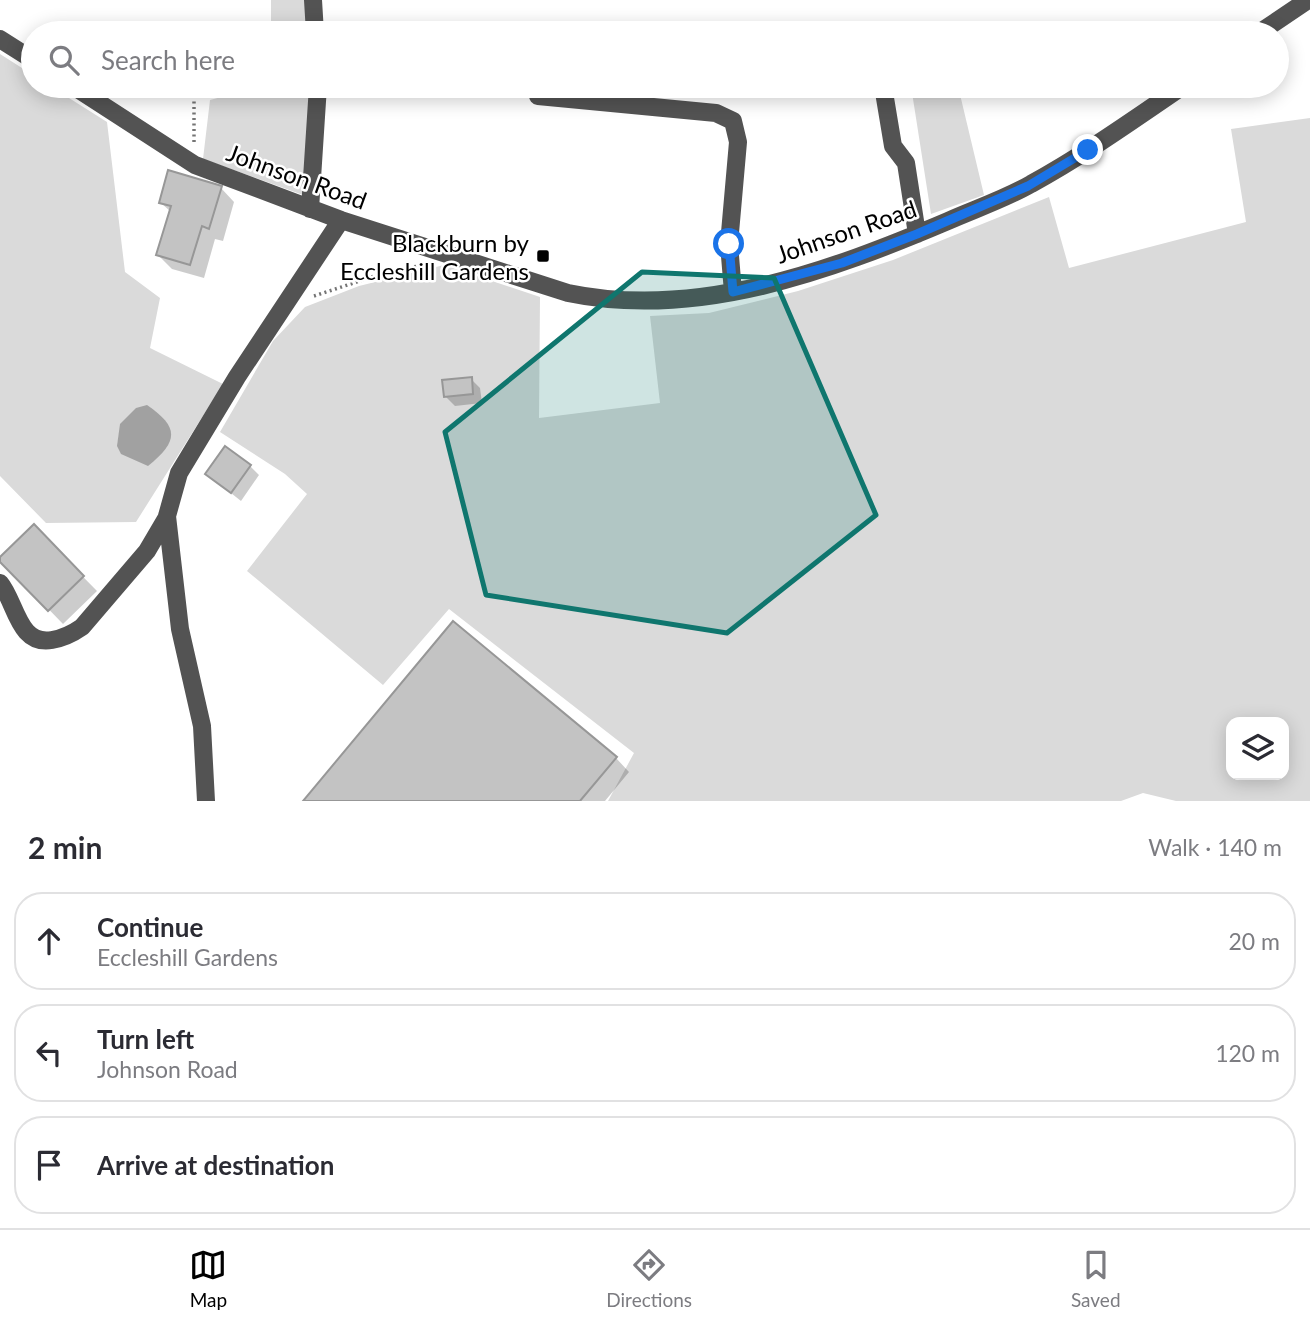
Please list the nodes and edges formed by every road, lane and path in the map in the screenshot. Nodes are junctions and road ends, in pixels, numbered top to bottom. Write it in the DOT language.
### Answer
graph roads {
  1 [pos="313,0"];
  2 [pos="1308,0"];
  3 [pos="314,21"];
  4 [pos="1277,21"];
  5 [pos="0,39"];
  6 [pos="21,52"];
  7 [pos="92,98"];
  8 [pos="194,98"];
  9 [pos="317,98"];
  10 [pos="559,98"];
  11 [pos="885,98"];
  12 [pos="1164,98"];
  13 [pos="195,165"];
  14 [pos="310,209"];
  15 [pos="341,220"];
  16 [pos="917,234"];
  17 [pos="447,254"];
  18 [pos="733,292"];
  19 [pos="291,298"];
  20 [pos="167,517"];
  21 [pos="0,583"];
  22 [pos="206,801"];
  1 -- 3 [label="street"];
  2 -- 4 [label="street"];
  5 -- 6 [label="street"];
  7 -- 13 [label="street, Johnson Road"];
  8 -- 13 [label="path"];
  9 -- 14 [label="street"];
  10 -- 18 [label="street"];
  11 -- 16 [label="street"];
  12 -- 16 [label="street, Johnson Road"];
  13 -- 14 [label="street, Johnson Road"];
  14 -- 15 [label="street, Johnson Road"];
  15 -- 17 [label="street, Johnson Road"];
  15 -- 19 [label="street"];
  16 -- 18 [label="street, Johnson Road"];
  17 -- 18 [label="street, Johnson Road"];
  17 -- 19 [label="path"];
  19 -- 20 [label="street"];
  20 -- 21 [label="street"];
  20 -- 22 [label="street"];
}
